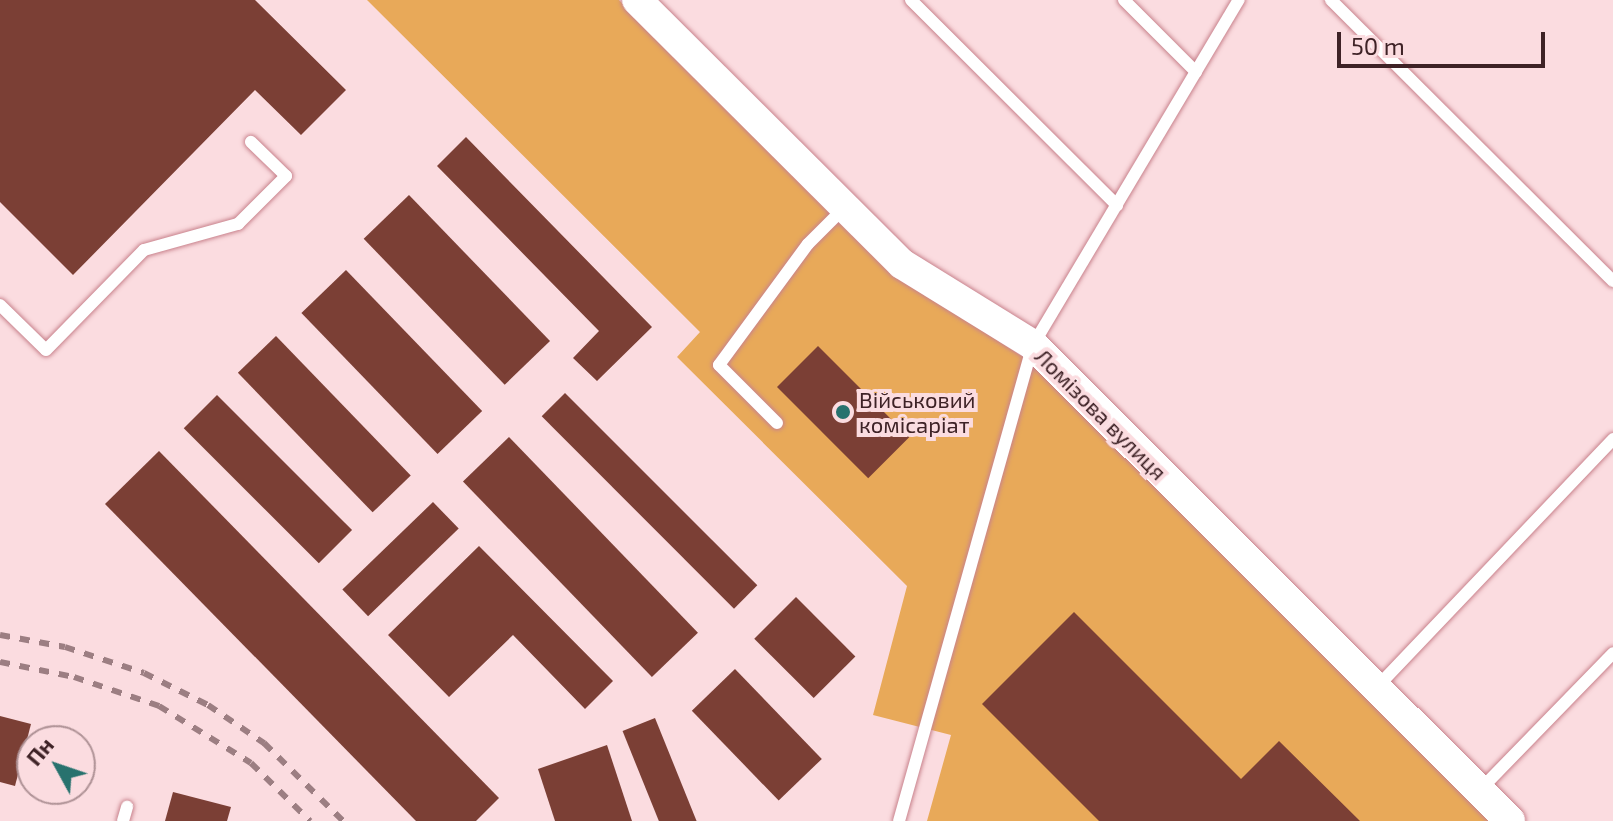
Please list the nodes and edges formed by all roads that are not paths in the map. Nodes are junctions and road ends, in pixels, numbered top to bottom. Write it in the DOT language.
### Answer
graph roads {
  1 [pos="911,0"];
  2 [pos="1124,0"];
  3 [pos="1239,0"];
  4 [pos="1331,0"];
  5 [pos="647,6"];
  6 [pos="1196,72"];
  7 [pos="251,142"];
  8 [pos="1117,205"];
  9 [pos="845,207"];
  10 [pos="1613,281"];
  11 [pos="0,305"];
  12 [pos="1033,345"];
  13 [pos="777,423"];
  14 [pos="1613,439"];
  15 [pos="1613,653"];
  16 [pos="1376,688"];
  17 [pos="1479,791"];
  18 [pos="127,807"];
  19 [pos="123,821"];
  20 [pos="899,821"];
  21 [pos="1510,821"];
  1 -- 8 [label="lane"];
  2 -- 6 [label="lane"];
  3 -- 6 [label="lane"];
  4 -- 10 [label="lane"];
  5 -- 9 [label="street, Ломізова вулиця"];
  6 -- 8 [label="lane"];
  7 -- 11 [label="lane"];
  8 -- 12 [label="lane"];
  9 -- 12 [label="street, Ломізова вулиця"];
  9 -- 13 [label="lane"];
  12 -- 16 [label="street, Ломізова вулиця"];
  12 -- 20 [label="lane"];
  14 -- 16 [label="lane"];
  15 -- 17 [label="lane"];
  16 -- 17 [label="street, Ломізова вулиця"];
  17 -- 21 [label="street, Ломізова вулиця"];
  18 -- 19 [label="lane"];
}
